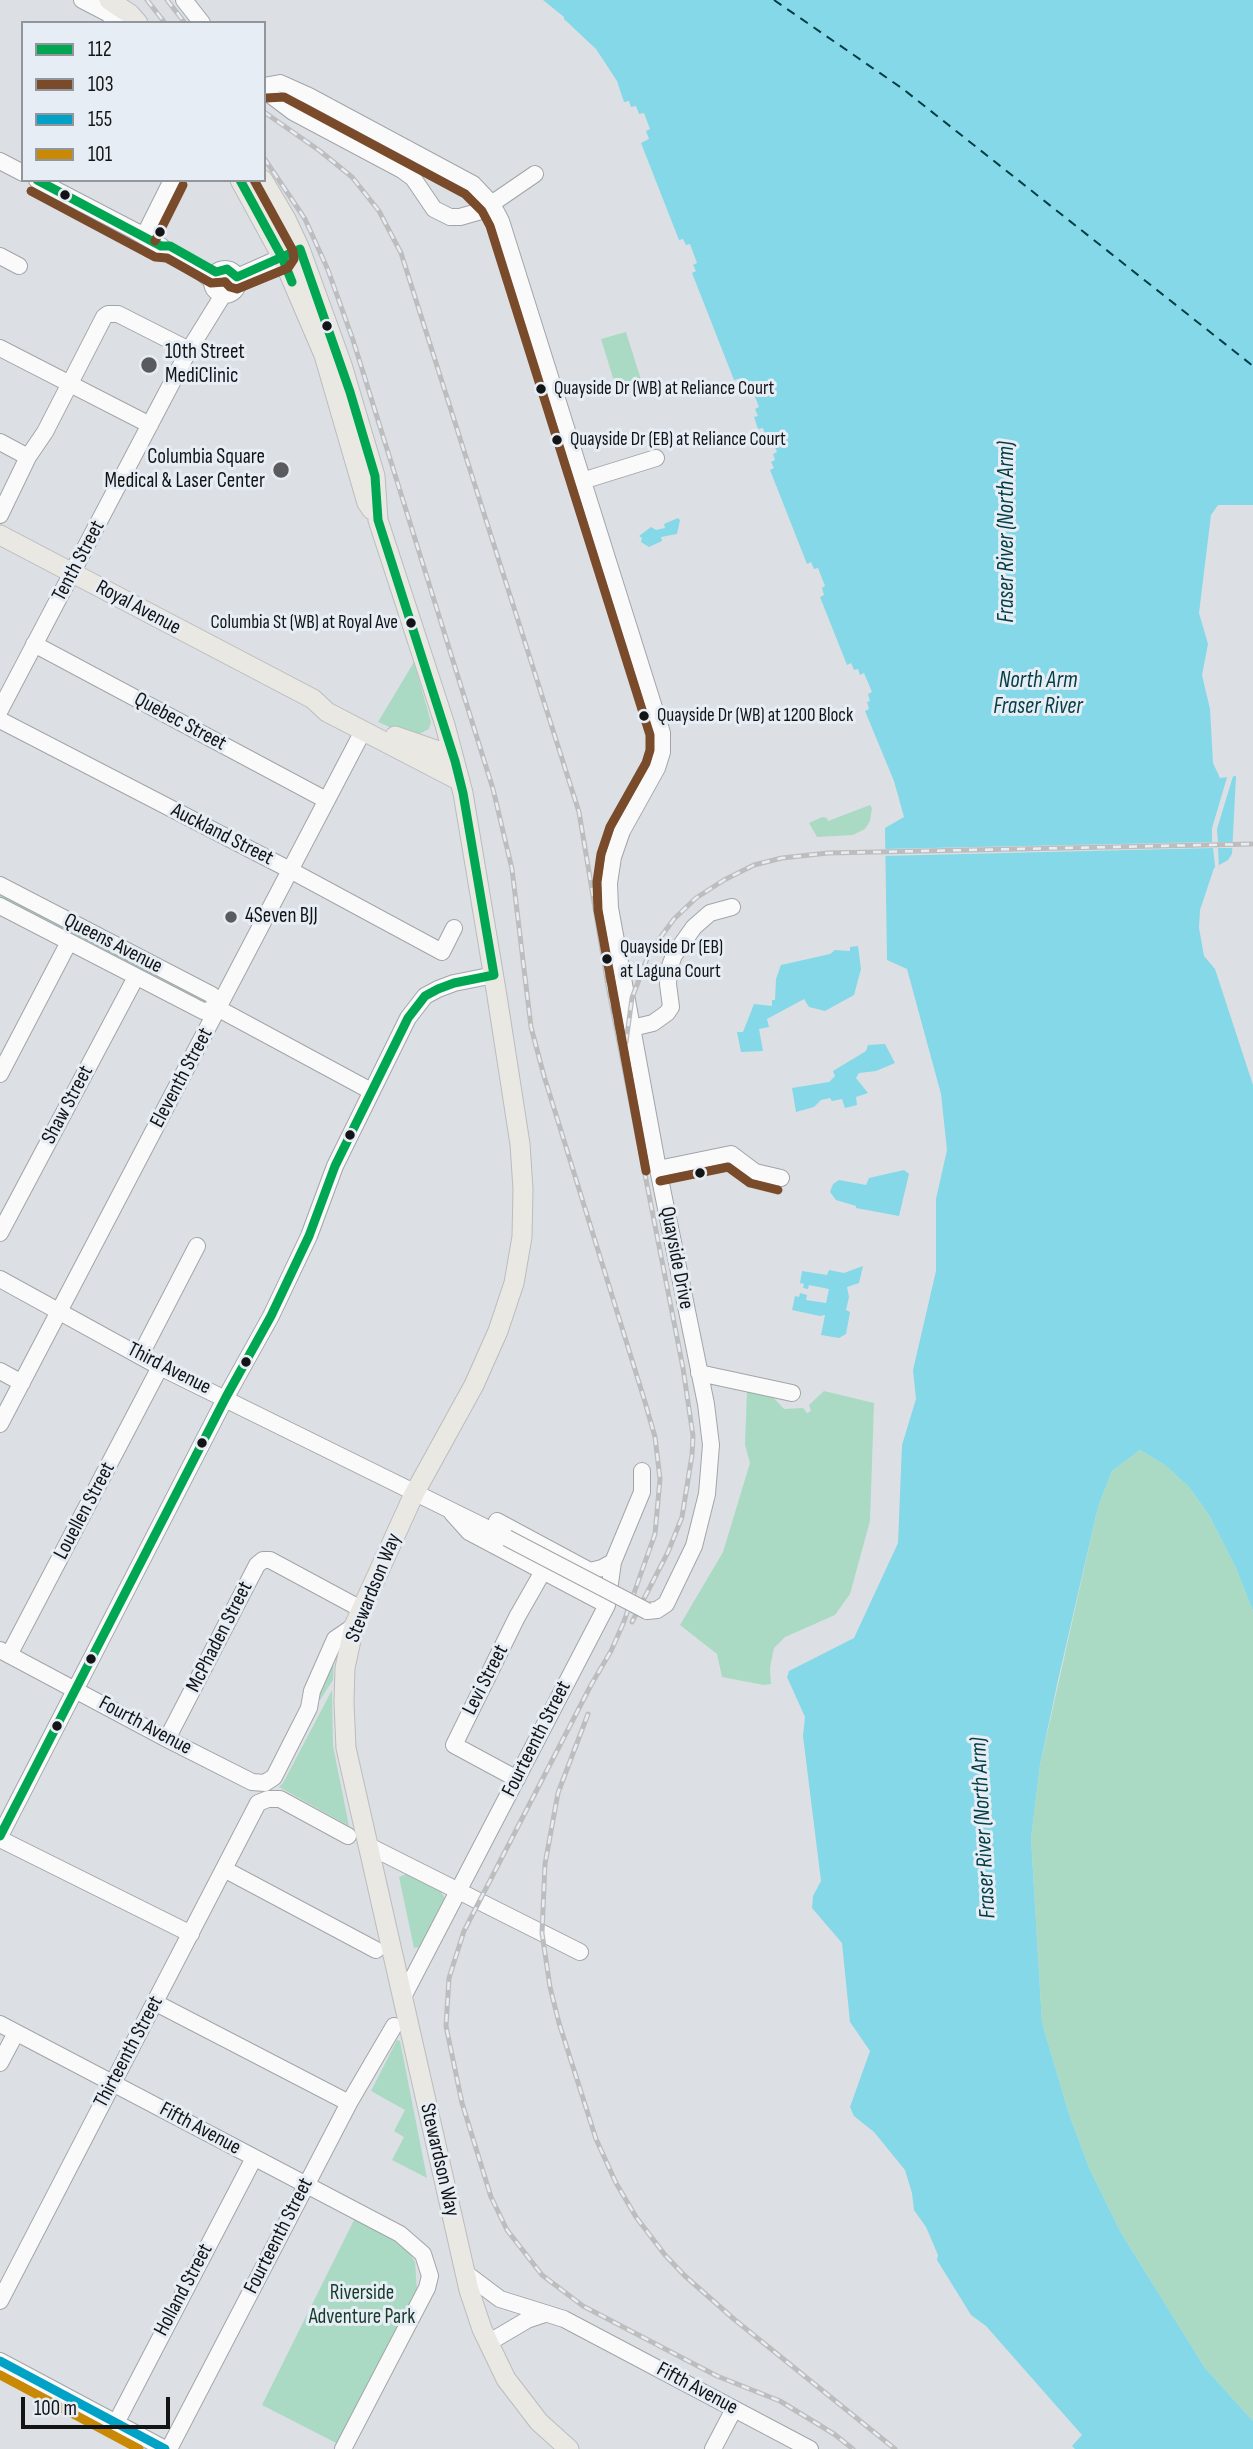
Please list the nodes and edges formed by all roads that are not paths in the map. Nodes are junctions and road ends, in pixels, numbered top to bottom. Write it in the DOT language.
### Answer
graph roads {
  1 [pos="82,0"];
  2 [pos="108,0"];
  3 [pos="134,0"];
  4 [pos="184,0"];
  5 [pos="117,21"];
  6 [pos="136,21"];
  7 [pos="148,21"];
  8 [pos="200,21"];
  9 [pos="266,87"];
  10 [pos="266,90"];
  11 [pos="0,161"];
  12 [pos="21,172"];
  13 [pos="535,174"];
  14 [pos="41,182"];
  15 [pos="171,182"];
  16 [pos="241,182"];
  17 [pos="264,182"];
  18 [pos="492,204"];
  19 [pos="144,236"];
  20 [pos="300,249"];
  21 [pos="0,256"];
  22 [pos="282,257"];
  23 [pos="19,266"];
  24 [pos="237,277"];
  25 [pos="216,284"];
  26 [pos="192,343"];
  27 [pos="0,348"];
  28 [pos="70,385"];
  29 [pos="150,425"];
  30 [pos="0,442"];
  31 [pos="28,457"];
  32 [pos="656,457"];
  33 [pos="582,481"];
  34 [pos="0,515"];
  35 [pos="378,520"];
  36 [pos="0,535"];
  37 [pos="72,574"];
  38 [pos="33,644"];
  39 [pos="313,699"];
  40 [pos="0,710"];
  41 [pos="0,720"];
  42 [pos="363,731"];
  43 [pos="453,756"];
  44 [pos="460,781"];
  45 [pos="326,800"];
  46 [pos="290,870"];
  47 [pos="0,885"];
  48 [pos="0,905"];
  49 [pos="732,907"];
  50 [pos="454,928"];
  51 [pos="69,942"];
  52 [pos="494,975"];
  53 [pos="136,977"];
  54 [pos="219,1010"];
  55 [pos="632,1028"];
  56 [pos="0,1074"];
  57 [pos="371,1091"];
  58 [pos="658,1169"];
  59 [pos="781,1178"];
  60 [pos="0,1233"];
  61 [pos="197,1246"];
  62 [pos="0,1279"];
  63 [pos="60,1310"];
  64 [pos="140,1356"];
  65 [pos="160,1367"];
  66 [pos="0,1371"];
  67 [pos="699,1373"];
  68 [pos="22,1382"];
  69 [pos="792,1393"];
  70 [pos="226,1397"];
  71 [pos="0,1424"];
  72 [pos="642,1471"];
  73 [pos="414,1494"];
  74 [pos="451,1511"];
  75 [pos="554,1552"];
  76 [pos="613,1562"];
  77 [pos="543,1571"];
  78 [pos="607,1605"];
  79 [pos="357,1617"];
  80 [pos="4,1652"];
  81 [pos="75,1690"];
  82 [pos="167,1739"];
  83 [pos="517,1779"];
  84 [pos="348,1836"];
  85 [pos="0,1838"];
  86 [pos="367,1845"];
  87 [pos="224,1869"];
  88 [pos="457,1891"];
  89 [pos="191,1934"];
  90 [pos="376,1950"];
  91 [pos="580,1952"];
  92 [pos="403,1997"];
  93 [pos="156,2003"];
  94 [pos="0,2024"];
  95 [pos="394,2026"];
  96 [pos="16,2033"];
  97 [pos="0,2063"];
  98 [pos="113,2084"];
  99 [pos="349,2103"];
  100 [pos="254,2158"];
  101 [pos="306,2185"];
  102 [pos="464,2272"];
  103 [pos="0,2301"];
  104 [pos="545,2314"];
  105 [pos="488,2343"];
  106 [pos="0,2361"];
  107 [pos="734,2409"];
  108 [pos="116,2423"];
  109 [pos="167,2449"];
  110 [pos="343,2449"];
  111 [pos="569,2449"];
  112 [pos="713,2449"];
  113 [pos="810,2449"];
  1 -- 5 [label="street"];
  2 -- 6 [label="main road"];
  3 -- 7 [label="main road"];
  4 -- 8 [label="street"];
  9 -- 18 [label="street"];
  10 -- 18 [label="street"];
  11 -- 12 [label="street"];
  13 -- 18 [label="street"];
  14 -- 19 [label="street"];
  15 -- 19 [label="street"];
  16 -- 22 [label="main road"];
  17 -- 20 [label="main road"];
  18 -- 33 [label="street, Quayside Drive"];
  19 -- 25 [label="street"];
  20 -- 22 [label="main road"];
  20 -- 35 [label="main road"];
  21 -- 23 [label="street"];
  22 -- 24 [label="street"];
  22 -- 35 [label="main road"];
  24 -- 25 [label="street"];
  24 -- 25 [label="street, Tenth Street"];
  25 -- 26 [label="street, Tenth Street"];
  26 -- 28 [label="street"];
  26 -- 29 [label="street, Tenth Street"];
  27 -- 28 [label="street"];
  28 -- 29 [label="street"];
  28 -- 31 [label="street"];
  29 -- 37 [label="street, Tenth Street"];
  30 -- 31 [label="street"];
  31 -- 34 [label="street"];
  32 -- 33 [label="street"];
  33 -- 55 [label="street, Quayside Drive"];
  35 -- 43 [label="main road, Stewardson Way"];
  36 -- 37 [label="main road, Royal Avenue"];
  37 -- 38 [label="street, Tenth Street"];
  37 -- 39 [label="main road, Royal Avenue"];
  38 -- 40 [label="street, Tenth Street"];
  38 -- 45 [label="street, Quebec Street"];
  39 -- 42 [label="main road, Royal Avenue"];
  39 -- 43 [label="main road, Royal Avenue"];
  41 -- 46 [label="street, Auckland Street"];
  42 -- 44 [label="main road, Royal Avenue"];
  42 -- 45 [label="street, Eleventh Street"];
  43 -- 44 [label="main road, Stewardson Way"];
  44 -- 52 [label="main road, Stewardson Way"];
  45 -- 46 [label="street, Eleventh Street"];
  46 -- 50 [label="street, Auckland Street"];
  46 -- 54 [label="street, Eleventh Street"];
  47 -- 54 [label="street, Queens Avenue"];
  48 -- 51 [label="street, Queens Avenue"];
  49 -- 55 [label="street"];
  51 -- 53 [label="street, Queens Avenue"];
  51 -- 56 [label="street"];
  52 -- 57 [label="street"];
  52 -- 73 [label="main road, Stewardson Way"];
  53 -- 54 [label="street, Queens Avenue"];
  53 -- 60 [label="street, Shaw Street"];
  54 -- 57 [label="street, Queens Avenue"];
  54 -- 63 [label="street, Eleventh Street"];
  55 -- 58 [label="street, Quayside Drive"];
  57 -- 70 [label="street"];
  58 -- 59 [label="street"];
  58 -- 67 [label="street, Quayside Drive"];
  61 -- 64 [label="street"];
  62 -- 63 [label="street, Third Avenue"];
  63 -- 64 [label="street, Third Avenue"];
  63 -- 68 [label="street, Eleventh Street"];
  64 -- 65 [label="street, Third Avenue"];
  65 -- 70 [label="street, Third Avenue"];
  65 -- 80 [label="street, Louellen Street"];
  66 -- 68 [label="street"];
  67 -- 69 [label="street"];
  67 -- 74 [label="street, Quayside Drive, bridge"];
  68 -- 71 [label="street, Eleventh Street"];
  70 -- 73 [label="street, Third Avenue"];
  70 -- 81 [label="street"];
  72 -- 76 [label="street, Fourteenth Street"];
  73 -- 74 [label="street, Third Avenue"];
  73 -- 79 [label="main road, Stewardson Way"];
  74 -- 75 [label="street"];
  74 -- 77 [label="street"];
  75 -- 76 [label="street"];
  75 -- 77 [label="street, Levi Street"];
  76 -- 78 [label="street, Fourteenth Street"];
  77 -- 78 [label="street"];
  77 -- 83 [label="street, Levi Street"];
  78 -- 83 [label="street, Fourteenth Street"];
  79 -- 82 [label="street, Fourth Avenue"];
  79 -- 82 [label="street, McPhaden Street"];
  79 -- 86 [label="main road, Stewardson Way"];
  80 -- 81 [label="street, Fourth Avenue"];
  81 -- 82 [label="street, Fourth Avenue"];
  81 -- 85 [label="street"];
  83 -- 88 [label="street, Fourteenth Street"];
  84 -- 87 [label="street, Thirteenth Street"];
  85 -- 89 [label="street"];
  86 -- 88 [label="street"];
  86 -- 92 [label="main road, Stewardson Way"];
  87 -- 89 [label="street, Thirteenth Street"];
  87 -- 90 [label="street"];
  88 -- 91 [label="street"];
  88 -- 92 [label="street, Fourteenth Street"];
  89 -- 93 [label="street, Thirteenth Street"];
  92 -- 102 [label="main road, Stewardson Way"];
  93 -- 98 [label="street, Thirteenth Street"];
  93 -- 99 [label="street"];
  94 -- 96 [label="street, Fifth Avenue"];
  95 -- 99 [label="street, Fourteenth Street"];
  96 -- 97 [label="street"];
  96 -- 98 [label="street, Fifth Avenue"];
  98 -- 100 [label="street, Fifth Avenue"];
  98 -- 103 [label="street, Thirteenth Street"];
  99 -- 101 [label="street, Fourteenth Street"];
  100 -- 101 [label="street, Fifth Avenue"];
  100 -- 108 [label="street, Holland Street"];
  101 -- 109 [label="street, Fourteenth Street"];
  101 -- 110 [label="street, Fifth Avenue"];
  102 -- 104 [label="street, Fifth Avenue"];
  102 -- 105 [label="main road, Stewardson Way"];
  104 -- 105 [label="street"];
  104 -- 107 [label="street, Fifth Avenue"];
  105 -- 111 [label="main road, Stewardson Way"];
  106 -- 108 [label="street"];
  107 -- 112 [label="street"];
  107 -- 113 [label="street, Fifth Avenue"];
  108 -- 109 [label="street"];
}
